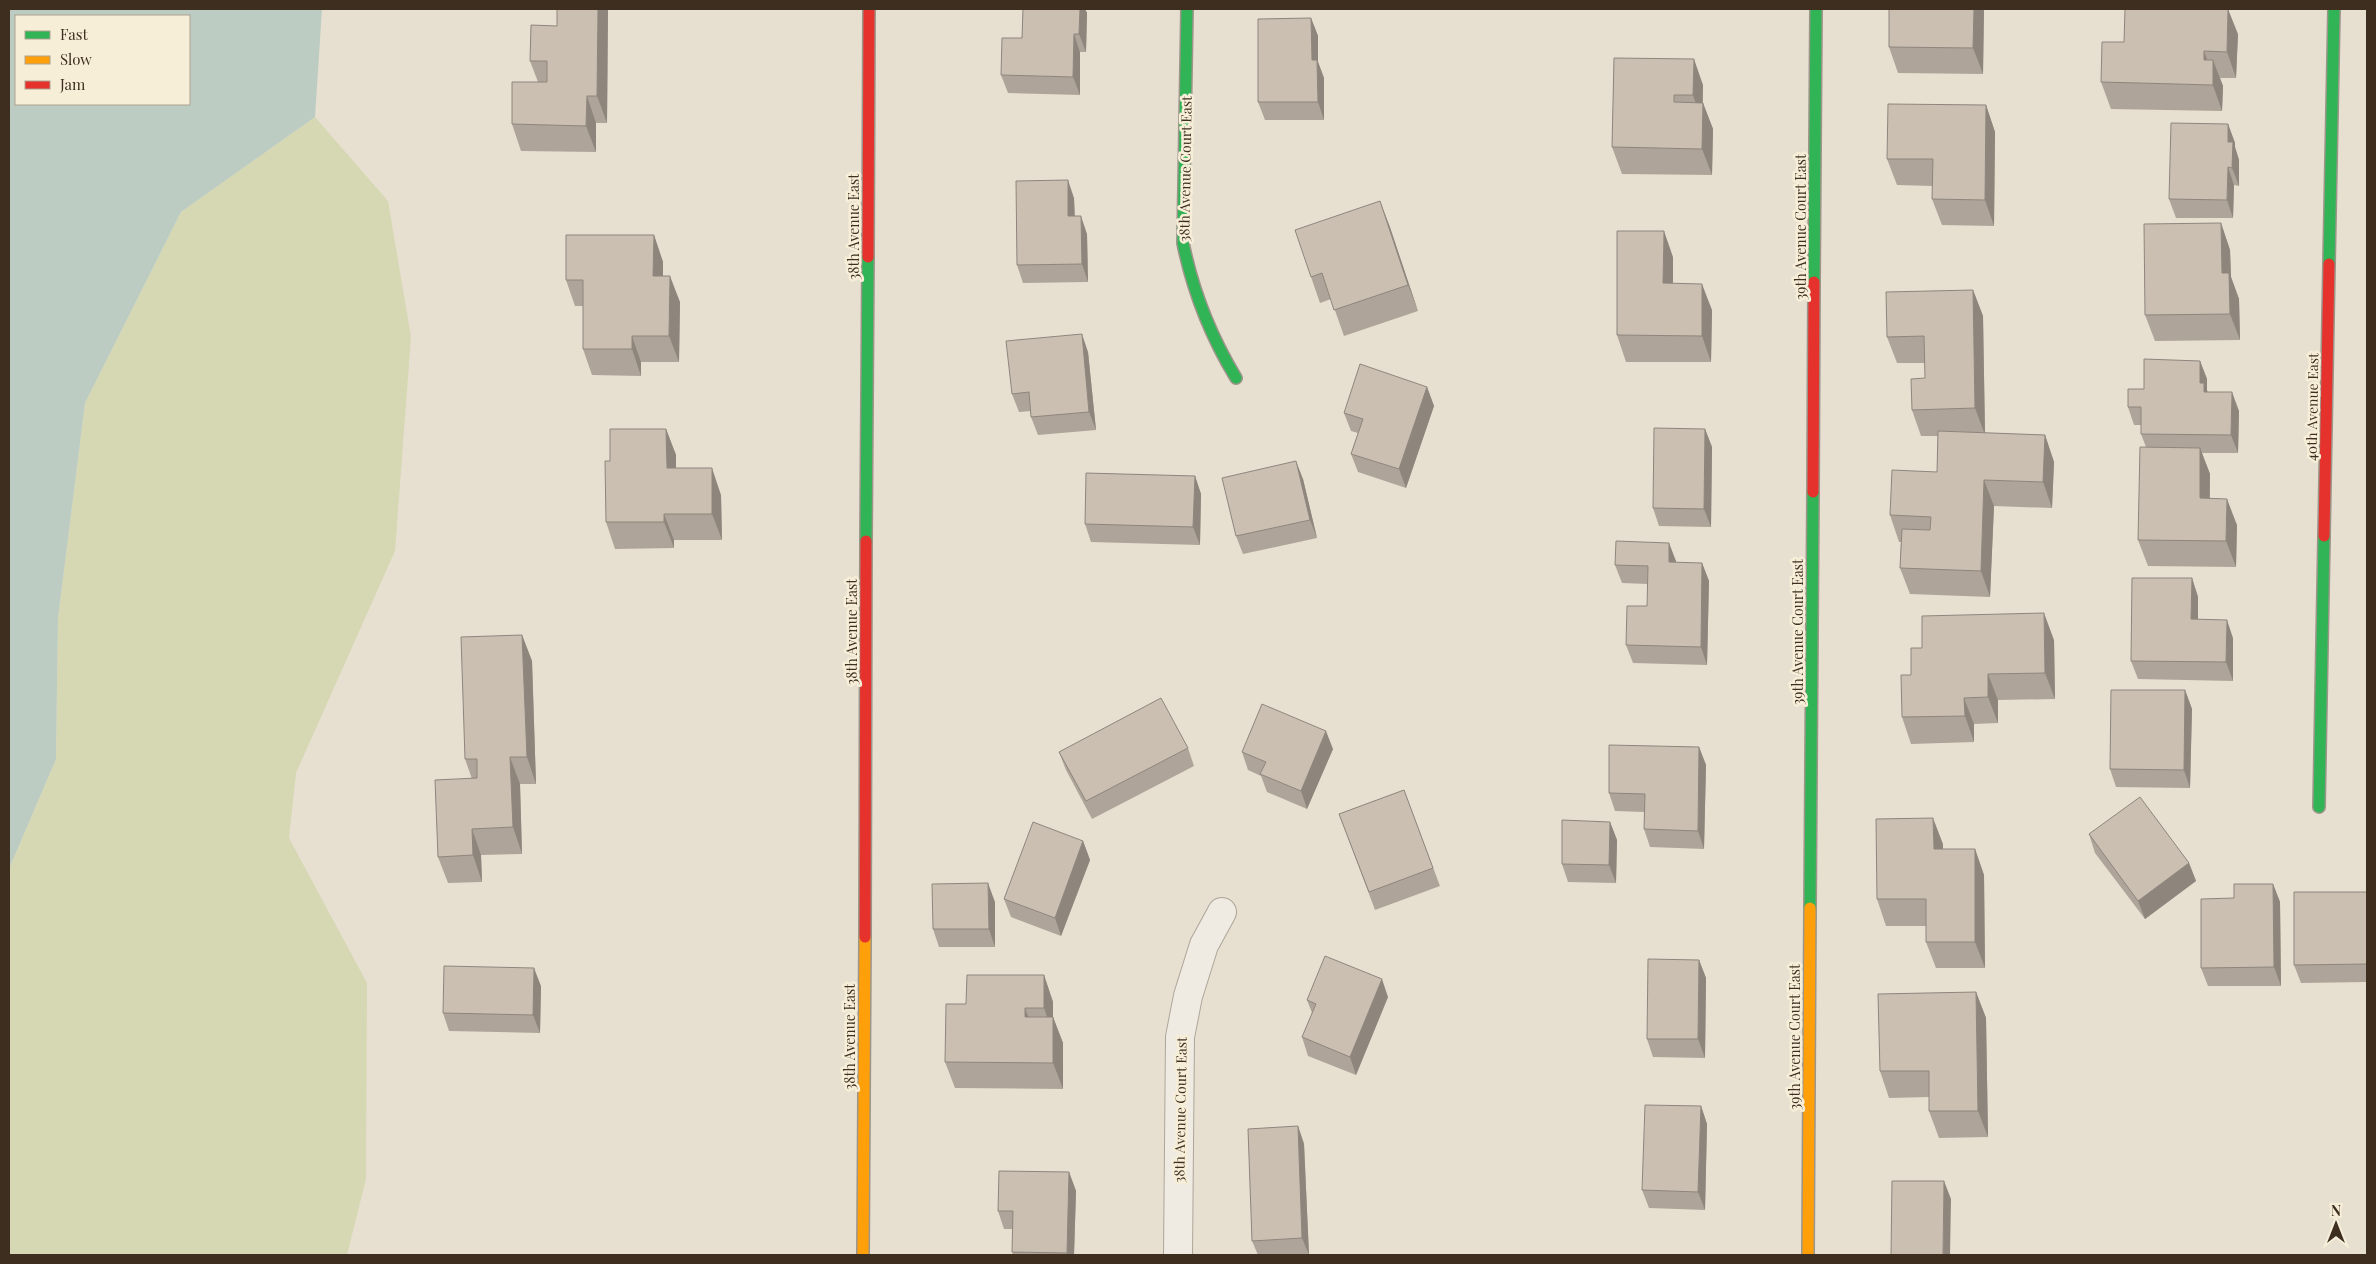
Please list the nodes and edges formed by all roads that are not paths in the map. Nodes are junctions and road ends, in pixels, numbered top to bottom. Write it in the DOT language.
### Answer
graph roads {
  1 [pos="869,9"];
  2 [pos="1187,9"];
  3 [pos="1816,9"];
  4 [pos="2334,9"];
  5 [pos="1236,378"];
  6 [pos="2319,807"];
  7 [pos="1222,912"];
  8 [pos="863,1255"];
  9 [pos="1178,1255"];
  10 [pos="1808,1255"];
  1 -- 8 [label="street, 38th Avenue East"];
  2 -- 5 [label="street, 38th Avenue Court East"];
  3 -- 10 [label="street, 39th Avenue Court East"];
  4 -- 6 [label="street, 40th Avenue East"];
  7 -- 9 [label="street, 38th Avenue Court East"];
}
